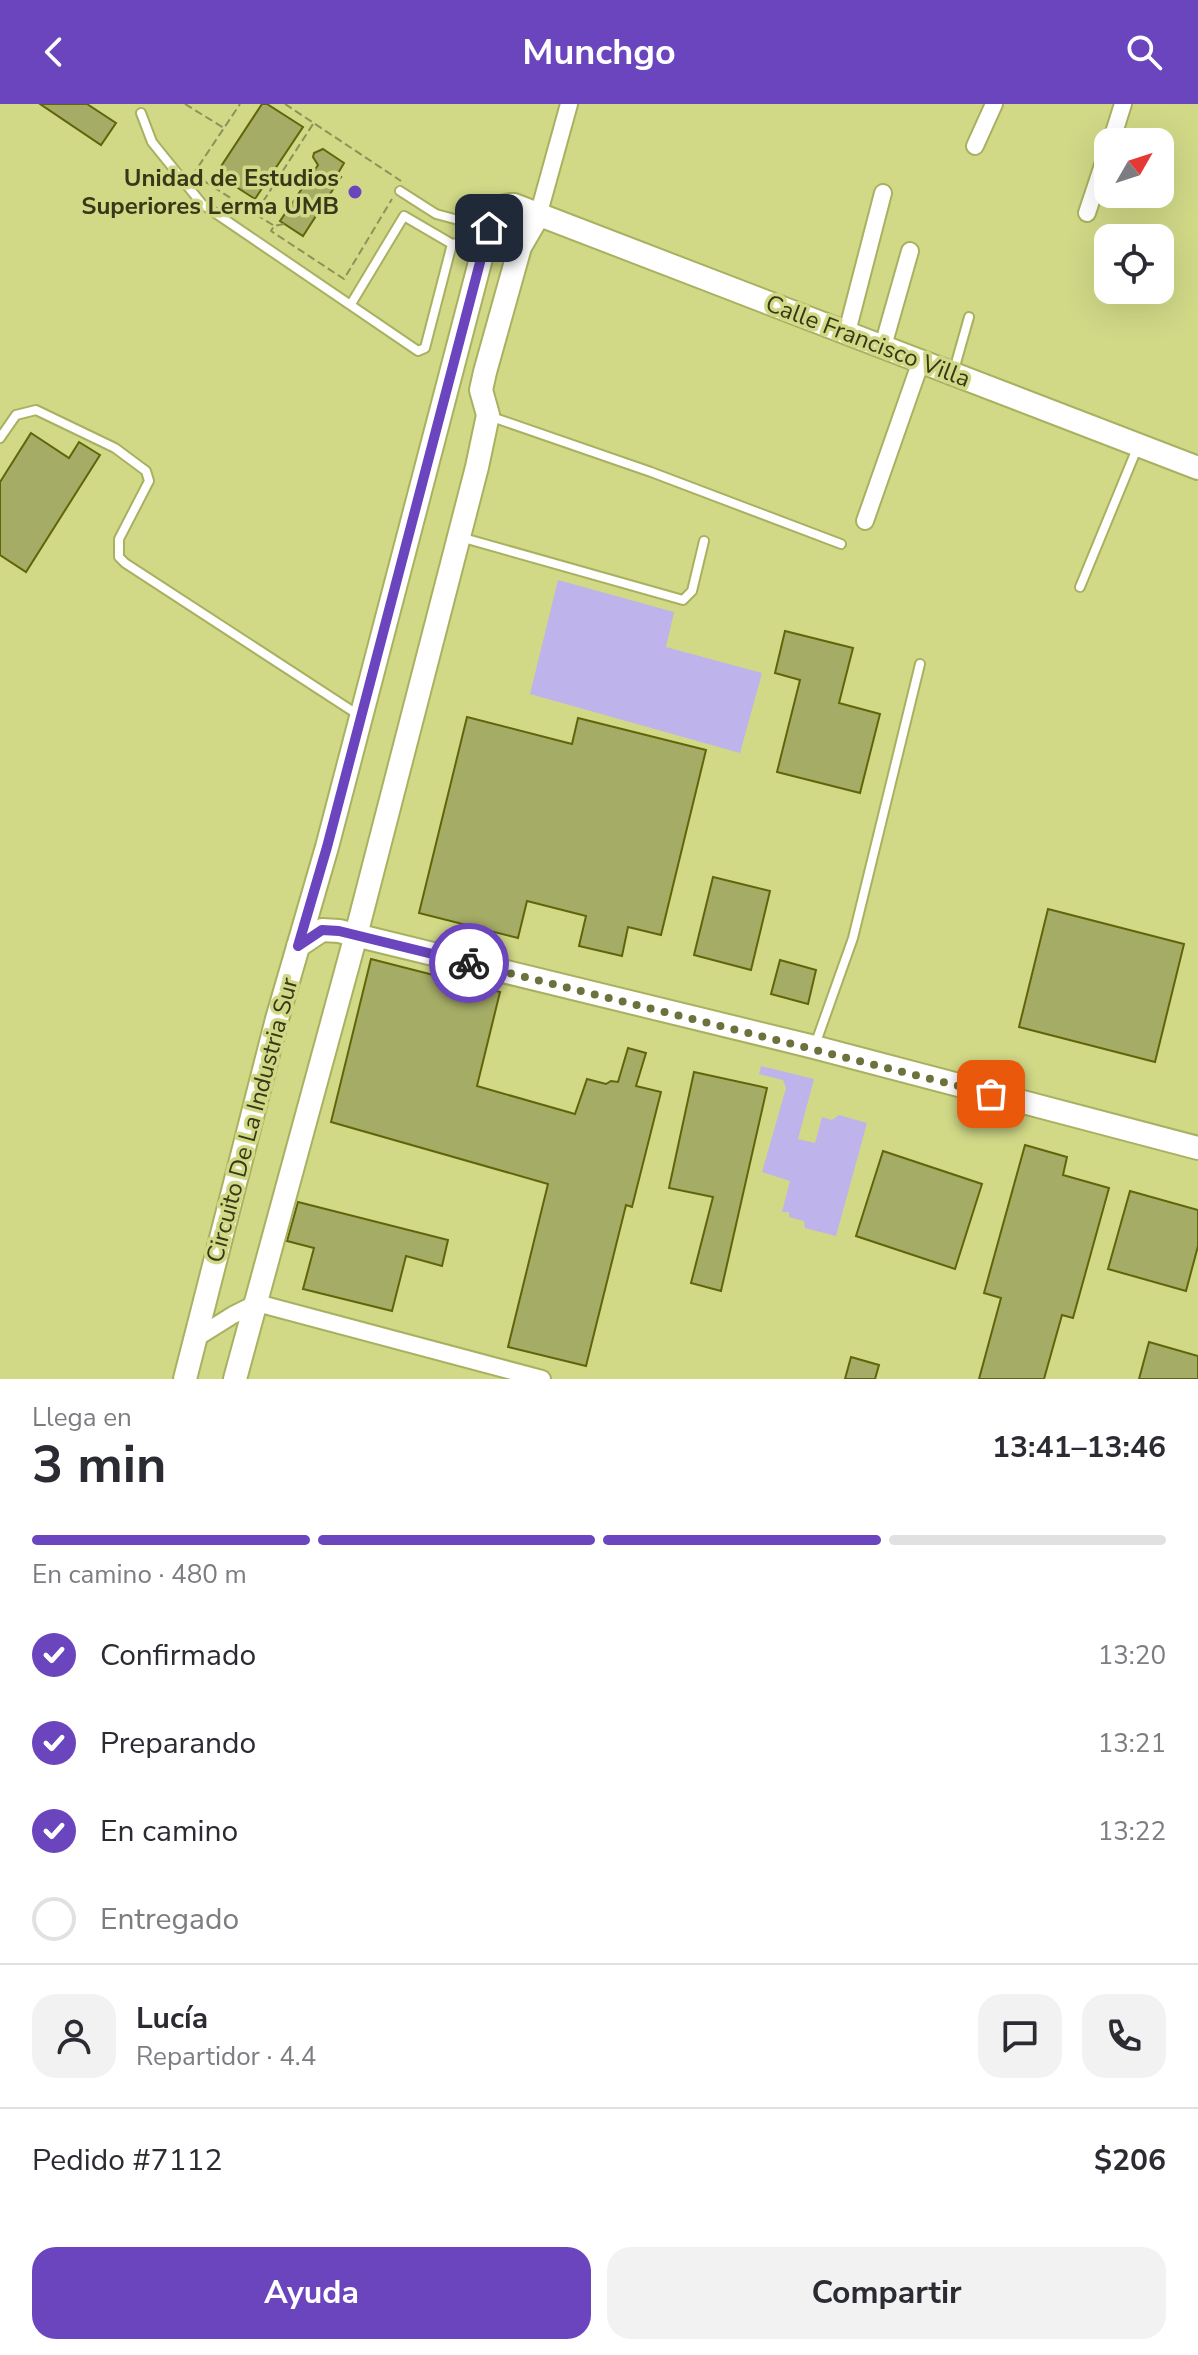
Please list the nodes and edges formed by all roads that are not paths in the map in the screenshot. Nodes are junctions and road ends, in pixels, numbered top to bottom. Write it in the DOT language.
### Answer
graph roads {
  1 [pos="569,104"];
  2 [pos="994,104"];
  3 [pos="1123,104"];
  4 [pos="141,113"];
  5 [pos="1115,128"];
  6 [pos="975,146"];
  7 [pos="397,192"];
  8 [pos="1094,192"];
  9 [pos="883,193"];
  10 [pos="1087,213"];
  11 [pos="538,216"];
  12 [pos="488,233"];
  13 [pos="452,244"];
  14 [pos="910,251"];
  15 [pos="351,304"];
  16 [pos="969,317"];
  17 [pos="847,332"];
  18 [pos="883,346"];
  19 [pos="921,361"];
  20 [pos="953,373"];
  21 [pos="488,415"];
  22 [pos="0,438"];
  23 [pos="1138,445"];
  24 [pos="1198,468"];
  25 [pos="865,521"];
  26 [pos="459,537"];
  27 [pos="704,541"];
  28 [pos="841,544"];
  29 [pos="1080,587"];
  30 [pos="920,664"];
  31 [pos="361,716"];
  32 [pos="356,935"];
  33 [pos="298,946"];
  34 [pos="814,1047"];
  35 [pos="1198,1148"];
  36 [pos="257,1303"];
  37 [pos="193,1340"];
  38 [pos="185,1379"];
  39 [pos="235,1379"];
  40 [pos="542,1379"];
  1 -- 11 [label="street"];
  2 -- 6 [label="street"];
  3 -- 5 [label="street"];
  4 -- 15 [label="lane"];
  7 -- 12 [label="lane"];
  8 -- 10 [label="street"];
  9 -- 17 [label="street"];
  11 -- 12 [label="main road"];
  11 -- 17 [label="main road, Calle Francisco Villa"];
  11 -- 21 [label="main road"];
  12 -- 13 [label="lane"];
  12 -- 31 [label="main road, Circuito De La Industria Sur"];
  13 -- 15 [label="lane"];
  13 -- 15 [label="lane"];
  14 -- 18 [label="street"];
  16 -- 20 [label="lane"];
  17 -- 18 [label="main road, Calle Francisco Villa"];
  18 -- 19 [label="main road, Calle Francisco Villa"];
  19 -- 20 [label="main road, Calle Francisco Villa"];
  19 -- 25 [label="street"];
  20 -- 23 [label="main road, Calle Francisco Villa"];
  21 -- 26 [label="main road"];
  21 -- 28 [label="lane"];
  22 -- 31 [label="lane"];
  23 -- 24 [label="main road, Calle Francisco Villa"];
  23 -- 29 [label="lane"];
  26 -- 27 [label="lane"];
  26 -- 32 [label="main road"];
  30 -- 34 [label="lane"];
  31 -- 33 [label="main road, Circuito De La Industria Sur"];
  32 -- 33 [label="main road"];
  32 -- 34 [label="main road"];
  32 -- 36 [label="main road"];
  33 -- 37 [label="main road, Circuito De La Industria Sur"];
  34 -- 35 [label="main road"];
  36 -- 37 [label="street"];
  36 -- 39 [label="main road"];
  36 -- 40 [label="street"];
  37 -- 38 [label="main road, Circuito De La Industria Sur"];
}
